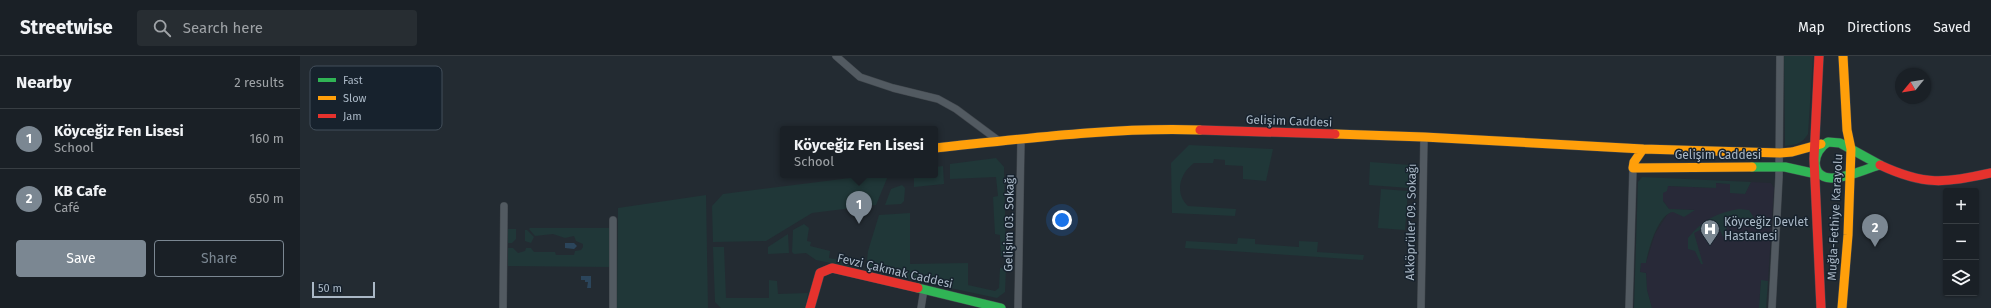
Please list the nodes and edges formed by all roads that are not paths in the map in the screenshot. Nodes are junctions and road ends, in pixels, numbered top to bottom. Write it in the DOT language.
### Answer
graph roads {
  1 [pos="836,56"];
  2 [pos="1780,56"];
  3 [pos="1820,56"];
  4 [pos="1843,56"];
  5 [pos="1424,136"];
  6 [pos="1022,139"];
  7 [pos="999,141"];
  8 [pos="1825,143"];
  9 [pos="1815,146"];
  10 [pos="1847,147"];
  11 [pos="938,148"];
  12 [pos="1643,149"];
  13 [pos="1780,153"];
  14 [pos="1814,159"];
  15 [pos="1851,161"];
  16 [pos="1880,165"];
  17 [pos="1780,167"];
  18 [pos="1633,168"];
  19 [pos="1850,173"];
  20 [pos="1991,173"];
  21 [pos="1820,175"];
  22 [pos="1841,176"];
  23 [pos="504,206"];
  24 [pos="613,220"];
  25 [pos="924,289"];
  26 [pos="503,308"];
  27 [pos="613,308"];
  28 [pos="810,308"];
  29 [pos="922,308"];
  30 [pos="1001,308"];
  31 [pos="1018,308"];
  32 [pos="1421,308"];
  33 [pos="1629,308"];
  34 [pos="1772,308"];
  35 [pos="1821,308"];
  36 [pos="1842,308"];
  1 -- 7 [label="street"];
  2 -- 13 [label="street"];
  3 -- 9 [label="main road, Muğla-Fethiye Karayolu"];
  4 -- 10 [label="main road, Muğla-Fethiye Karayolu"];
  5 -- 6 [label="main road, Gelişim Caddesi"];
  5 -- 12 [label="main road, Gelişim Caddesi"];
  5 -- 32 [label="street, Akköprüler 09. Sokağı"];
  6 -- 7 [label="main road, Gelişim Caddesi"];
  6 -- 31 [label="street, Gelişim 03. Sokağı"];
  7 -- 11 [label="main road, Gelişim Caddesi"];
  8 -- 9 [label="main road, Gelişim Caddesi"];
  8 -- 10 [label="main road"];
  8 -- 14 [label="main road"];
  9 -- 13 [label="main road, Gelişim Caddesi"];
  9 -- 14 [label="main road, Muğla-Fethiye Karayolu"];
  10 -- 15 [label="main road, Muğla-Fethiye Karayolu"];
  10 -- 16 [label="main road"];
  12 -- 13 [label="main road, Gelişim Caddesi"];
  12 -- 18 [label="main road"];
  13 -- 17 [label="street"];
  14 -- 21 [label="main road, Muğla-Fethiye Karayolu"];
  15 -- 19 [label="main road, Muğla-Fethiye Karayolu"];
  15 -- 22 [label="main road"];
  16 -- 19 [label="main road"];
  16 -- 20 [label="main road"];
  17 -- 18 [label="main road, Gelişim Caddesi"];
  17 -- 21 [label="main road, Gelişim Caddesi"];
  17 -- 34 [label="street"];
  18 -- 33 [label="street"];
  19 -- 22 [label="main road"];
  19 -- 36 [label="main road, Muğla-Fethiye Karayolu"];
  21 -- 22 [label="main road"];
  21 -- 35 [label="main road, Muğla-Fethiye Karayolu"];
  23 -- 26 [label="street"];
  24 -- 27 [label="street"];
  25 -- 28 [label="main road, Fevzi Çakmak Caddesi"];
  25 -- 29 [label="street"];
  25 -- 30 [label="main road, Fevzi Çakmak Caddesi"];
}
